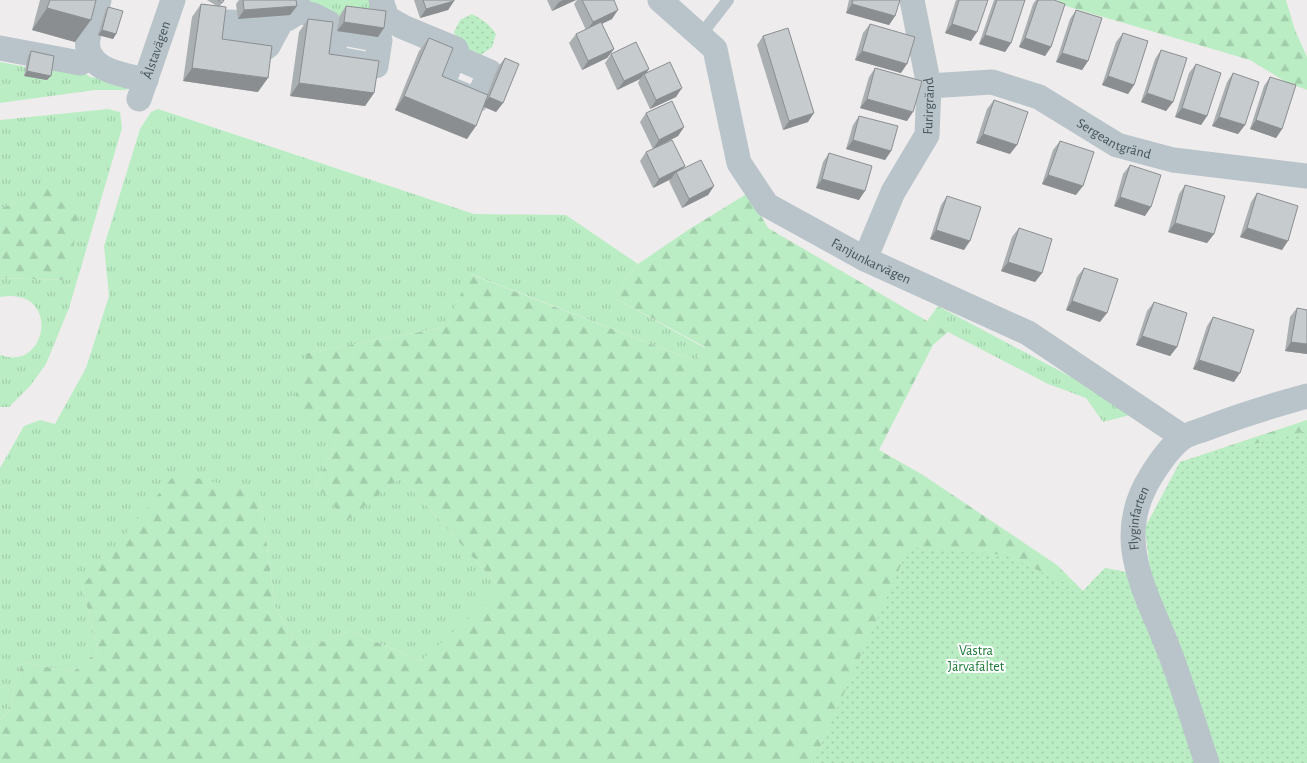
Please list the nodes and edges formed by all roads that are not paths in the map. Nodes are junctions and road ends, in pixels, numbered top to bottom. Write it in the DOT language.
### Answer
graph roads {
  1 [pos="100,0"];
  2 [pos="172,0"];
  3 [pos="660,0"];
  4 [pos="728,0"];
  5 [pos="912,0"];
  6 [pos="292,11"];
  7 [pos="383,19"];
  8 [pos="700,36"];
  9 [pos="0,48"];
  10 [pos="453,56"];
  11 [pos="92,57"];
  12 [pos="928,86"];
  13 [pos="1307,176"];
  14 [pos="865,259"];
  15 [pos="1307,396"];
  16 [pos="1183,437"];
  17 [pos="1208,763"];
  1 -- 11 [label="street"];
  2 -- 11 [label="street, Ålstavägen"];
  3 -- 8 [label="street, Fanjunkarvägen"];
  4 -- 8 [label="lane"];
  5 -- 12 [label="street, Furirgränd"];
  6 -- 7 [label="street"];
  7 -- 10 [label="street"];
  8 -- 14 [label="street, Fanjunkarvägen"];
  9 -- 11 [label="street"];
  12 -- 13 [label="street, Sergeantgränd"];
  12 -- 14 [label="street, Furirgränd"];
  14 -- 16 [label="street, Fanjunkarvägen"];
  15 -- 16 [label="street, Flyginfarten"];
  16 -- 17 [label="street, Flyginfarten"];
}
